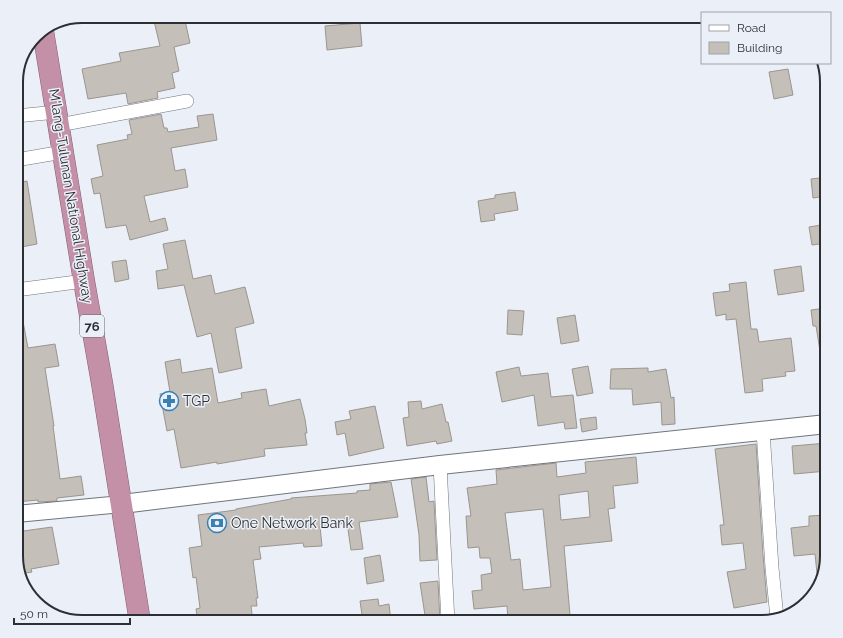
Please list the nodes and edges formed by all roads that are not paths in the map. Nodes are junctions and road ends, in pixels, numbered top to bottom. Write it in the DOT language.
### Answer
graph roads {
  1 [pos="44,37"];
  2 [pos="187,101"];
  3 [pos="23,116"];
  4 [pos="58,118"];
  5 [pos="63,152"];
  6 [pos="23,159"];
  7 [pos="84,281"];
  8 [pos="23,289"];
  9 [pos="820,425"];
  10 [pos="763,431"];
  11 [pos="440,465"];
  12 [pos="122,504"];
  13 [pos="23,513"];
  14 [pos="776,613"];
  15 [pos="139,615"];
  16 [pos="448,615"];
  1 -- 4 [label="highway, M'lang-Tulunan National Highway / 76"];
  2 -- 4 [label="street"];
  3 -- 4 [label="street"];
  4 -- 5 [label="highway, M'lang-Tulunan National Highway / 76"];
  5 -- 6 [label="street"];
  5 -- 7 [label="highway, M'lang-Tulunan National Highway / 76"];
  7 -- 8 [label="street"];
  7 -- 12 [label="highway, M'lang-Tulunan National Highway / 76"];
  9 -- 10 [label="main road"];
  10 -- 11 [label="main road"];
  10 -- 14 [label="street"];
  11 -- 12 [label="main road"];
  11 -- 16 [label="street"];
  12 -- 13 [label="street"];
  12 -- 15 [label="highway, M'lang-Tulunan National Highway / 76"];
}
